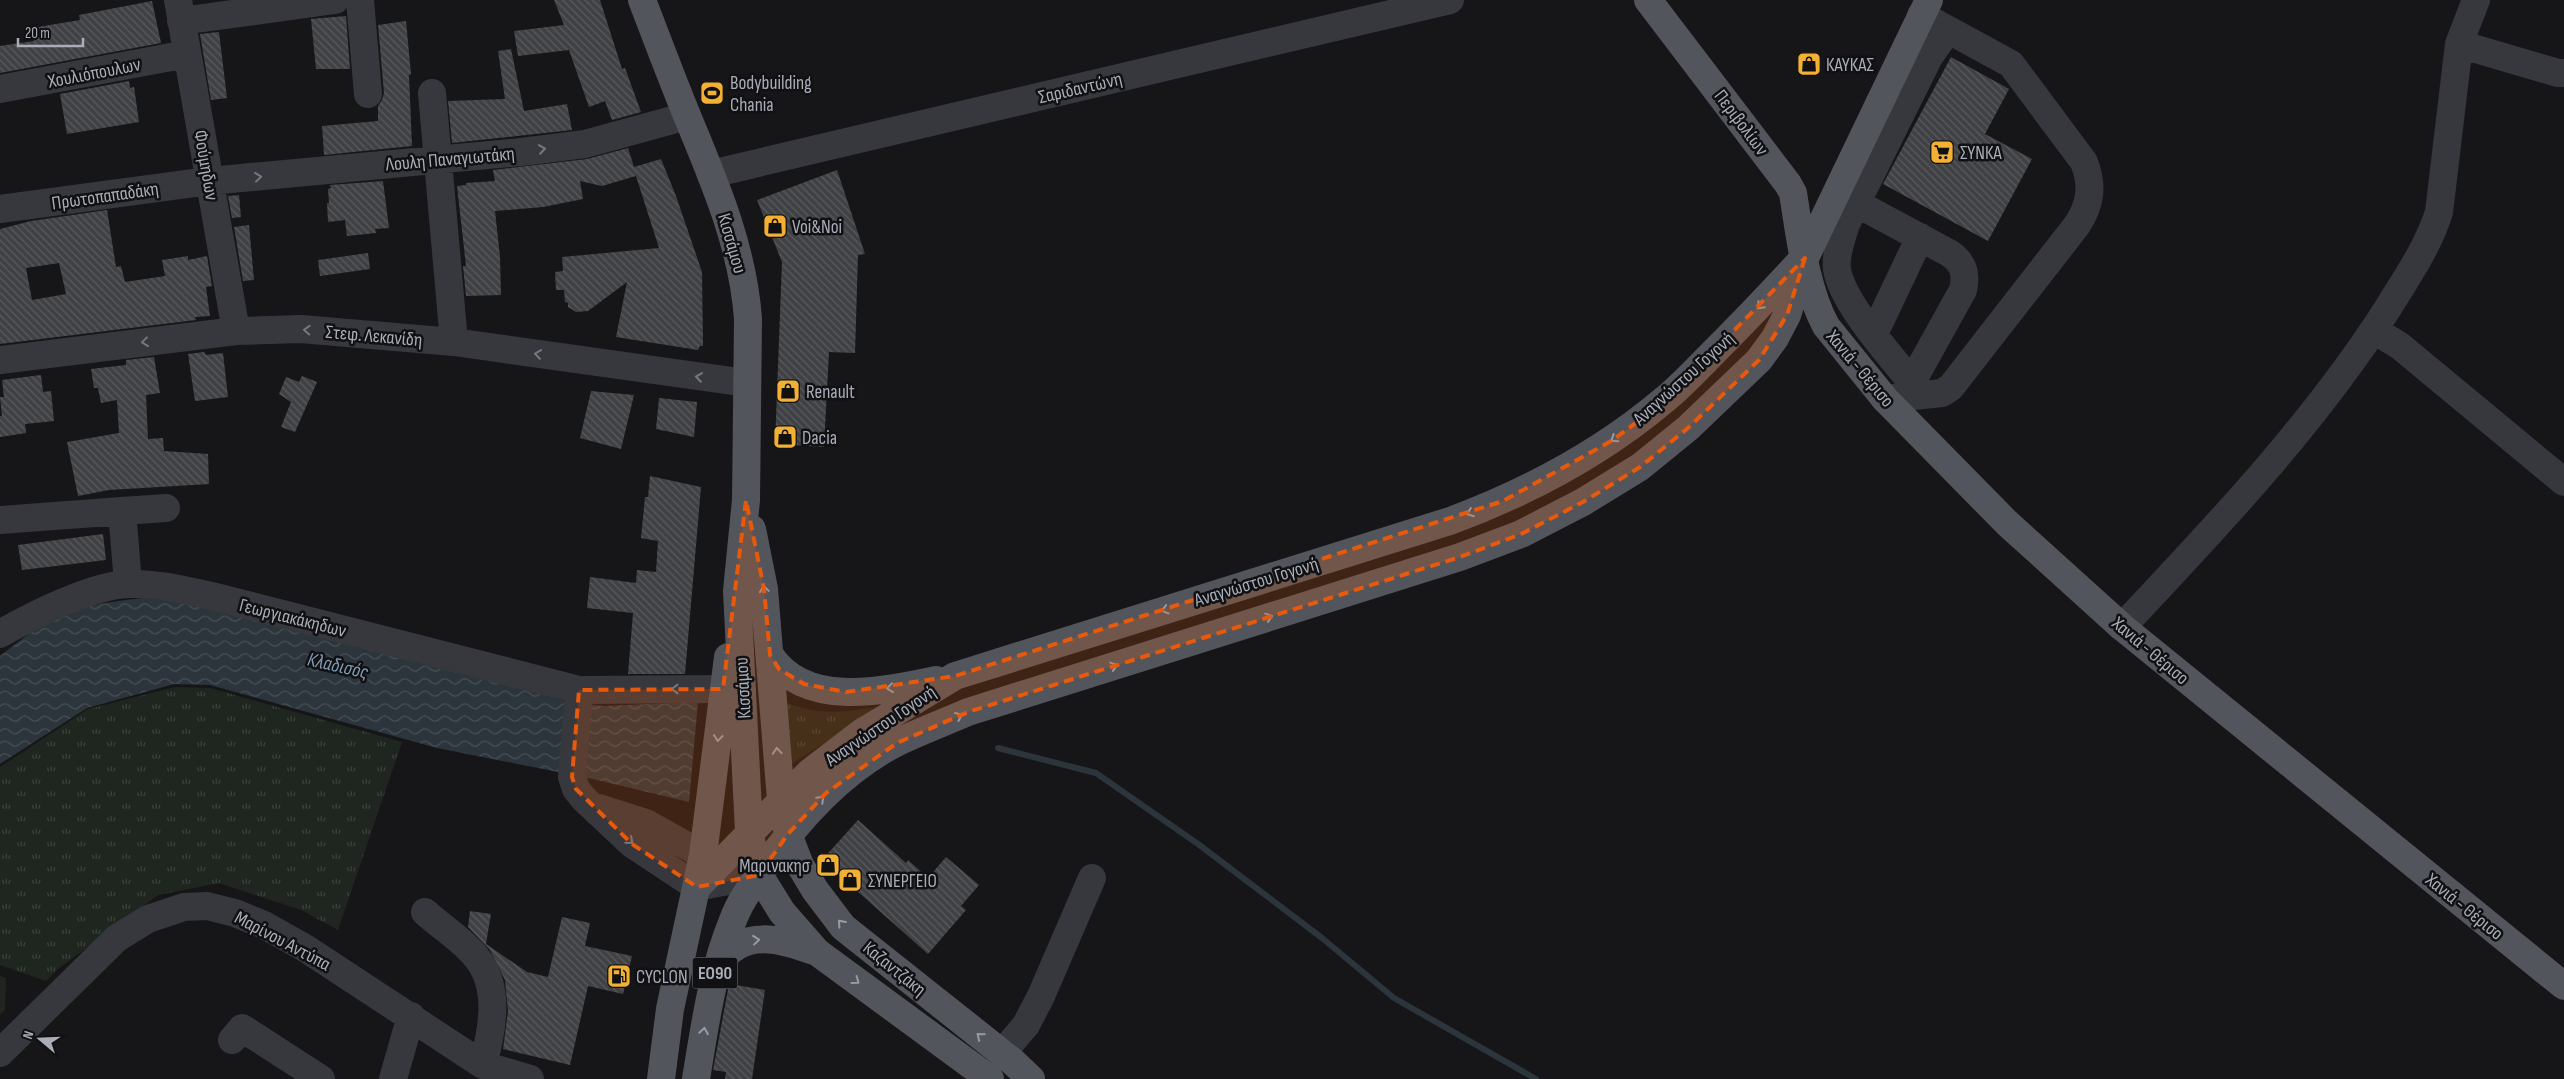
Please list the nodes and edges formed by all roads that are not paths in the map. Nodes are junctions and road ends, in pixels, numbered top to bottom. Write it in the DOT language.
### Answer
graph roads {
  1 [pos="334,0"];
  2 [pos="360,0"];
  3 [pos="642,0"];
  4 [pos="1450,0"];
  5 [pos="1648,0"];
  6 [pos="2476,0"];
  7 [pos="1925,7"];
  8 [pos="179,11"];
  9 [pos="1948,30"];
  10 [pos="2459,44"];
  11 [pos="187,54"];
  12 [pos="2564,73"];
  13 [pos="0,89"];
  14 [pos="368,94"];
  15 [pos="432,94"];
  16 [pos="687,116"];
  17 [pos="438,159"];
  18 [pos="711,174"];
  19 [pos="209,181"];
  20 [pos="1856,203"];
  21 [pos="0,209"];
  22 [pos="1920,237"];
  23 [pos="1805,258"];
  24 [pos="236,330"];
  25 [pos="2374,330"];
  26 [pos="1874,334"];
  27 [pos="454,342"];
  28 [pos="0,360"];
  29 [pos="747,383"];
  30 [pos="1917,389"];
  31 [pos="1885,399"];
  32 [pos="2564,482"];
  33 [pos="746,500"];
  34 [pos="166,508"];
  35 [pos="122,511"];
  36 [pos="0,520"];
  37 [pos="128,584"];
  38 [pos="737,591"];
  39 [pos="2122,627"];
  40 [pos="0,634"];
  41 [pos="770,656"];
  42 [pos="955,676"];
  43 [pos="724,689"];
  44 [pos="578,696"];
  45 [pos="781,800"];
  46 [pos="595,807"];
  47 [pos="749,832"];
  48 [pos="788,834"];
  49 [pos="712,858"];
  50 [pos="759,875"];
  51 [pos="1092,878"];
  52 [pos="697,887"];
  53 [pos="425,912"];
  54 [pos="817,952"];
  55 [pos="717,966"];
  56 [pos="2564,986"];
  57 [pos="411,1016"];
  58 [pos="232,1040"];
  59 [pos="0,1053"];
  60 [pos="1002,1053"];
  61 [pos="483,1065"];
  62 [pos="321,1079"];
  63 [pos="393,1079"];
  64 [pos="530,1079"];
  65 [pos="660,1079"];
  66 [pos="696,1079"];
  67 [pos="990,1079"];
  68 [pos="1031,1079"];
  1 -- 8 [label="street"];
  2 -- 14 [label="street"];
  3 -- 16 [label="main road, Κισσάμου / ΕΟ90"];
  4 -- 18 [label="street, Σαριδαντώνη"];
  5 -- 23 [label="main road, Περιβολίων"];
  6 -- 10 [label="street"];
  7 -- 9 [label="street"];
  7 -- 23 [label="main road, Αναγνώστου Γογονή"];
  8 -- 11 [label="street, Φούμηδων"];
  9 -- 20 [label="street"];
  9 -- 30 [label="street"];
  10 -- 12 [label="street"];
  10 -- 25 [label="street"];
  11 -- 13 [label="street, Χουλιόπουλων"];
  11 -- 19 [label="street, Φούμηδων"];
  15 -- 17 [label="street"];
  17 -- 16 [label="street, Λουλη Παναγιωτάκη, one-way"];
  16 -- 18 [label="main road, Κισσάμου / ΕΟ90"];
  19 -- 17 [label="street, Λουλη Παναγιωτάκη, one-way"];
  17 -- 27 [label="street"];
  18 -- 29 [label="main road, Κισσάμου / ΕΟ90"];
  19 -- 21 [label="street, Πρωτοπαπαδάκη"];
  19 -- 24 [label="street, Φούμηδων"];
  20 -- 22 [label="street"];
  20 -- 26 [label="street"];
  22 -- 26 [label="street"];
  22 -- 30 [label="street"];
  23 -- 31 [label="main road, Χανιά - Θέρισο"];
  23 -- 42 [label="main road, Αναγνώστου Γογονή, one-way"];
  48 -- 23 [label="main road, Αναγνώστου Γογονή, one-way"];
  27 -- 24 [label="street, Στεφ. Λεκανίδη, one-way"];
  24 -- 28 [label="street, Στεφ. Λεκανίδη, one-way"];
  25 -- 32 [label="street"];
  25 -- 39 [label="street"];
  26 -- 30 [label="street"];
  29 -- 27 [label="street, Στεφ. Λεκανίδη, one-way"];
  29 -- 33 [label="main road, Κισσάμου / ΕΟ90"];
  30 -- 31 [label="street"];
  31 -- 39 [label="main road, Χανιά - Θέρισο"];
  33 -- 38 [label="main road, Κισσάμου / ΕΟ90"];
  41 -- 33 [label="main road, Κισσάμου / ΕΟ90, one-way"];
  34 -- 35 [label="street"];
  35 -- 36 [label="street"];
  35 -- 37 [label="street"];
  37 -- 40 [label="street, Γεωργιακάκηδων"];
  37 -- 44 [label="street, Γεωργιακάκηδων"];
  38 -- 43 [label="main road, ΕΟ90"];
  38 -- 47 [label="main road, Κισσάμου / ΕΟ90"];
  39 -- 56 [label="main road, Χανιά - Θέρισο"];
  42 -- 41 [label="main road, one-way"];
  45 -- 41 [label="main road, Κισσάμου / ΕΟ90, one-way"];
  42 -- 45 [label="main road, Αναγνώστου Γογονή"];
  43 -- 44 [label="street, Γεωργιακάκηδων, one-way"];
  43 -- 49 [label="main road, ΕΟ90, one-way"];
  44 -- 46 [label="street"];
  45 -- 47 [label="main road, Αναγνώστου Γογονή"];
  45 -- 48 [label="main road, Κισσάμου / ΕΟ90"];
  46 -- 49 [label="street"];
  46 -- 52 [label="street, one-way"];
  47 -- 49 [label="main road, Αναγνώστου Γογονή"];
  47 -- 50 [label="main road, Κισσάμου / ΕΟ90"];
  48 -- 50 [label="main road, ΕΟ90"];
  60 -- 48 [label="main road, Καζαντζάκη, one-way"];
  49 -- 50 [label="street"];
  49 -- 52 [label="main road, ΕΟ90"];
  50 -- 52 [label="street"];
  50 -- 54 [label="main road, Καζαντζάκη"];
  50 -- 55 [label="main road, ΕΟ90"];
  51 -- 60 [label="street"];
  52 -- 65 [label="main road, ΕΟ90"];
  53 -- 61 [label="street"];
  55 -- 54 [label="main road, one-way"];
  54 -- 67 [label="main road, Καζαντζάκη, one-way"];
  66 -- 55 [label="main road, ΕΟ90, one-way"];
  57 -- 59 [label="street, Μαρίνου Αντύπα"];
  57 -- 61 [label="street, Μαρίνου Αντύπα"];
  57 -- 63 [label="street"];
  58 -- 62 [label="street"];
  60 -- 68 [label="main road, Καζαντζάκη"];
  61 -- 64 [label="street, Μαρίνου Αντύπα"];
}
